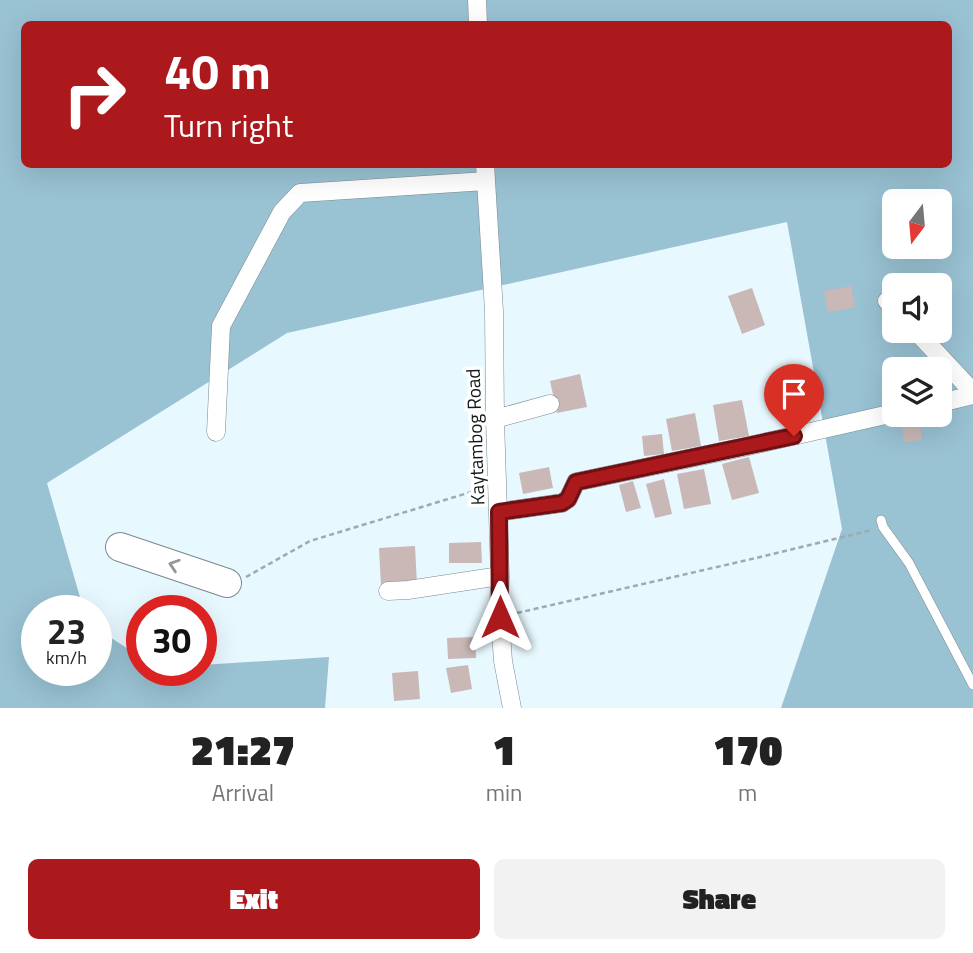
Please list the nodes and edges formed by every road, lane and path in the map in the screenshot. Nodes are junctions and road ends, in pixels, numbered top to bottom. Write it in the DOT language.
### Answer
graph roads {
  1 [pos="477,0"];
  2 [pos="478,21"];
  3 [pos="485,173"];
  4 [pos="927,343"];
  5 [pos="973,393"];
  6 [pos="952,399"];
  7 [pos="550,404"];
  8 [pos="882,416"];
  9 [pos="495,419"];
  10 [pos="216,432"];
  11 [pos="498,484"];
  12 [pos="499,512"];
  13 [pos="882,523"];
  14 [pos="120,547"];
  15 [pos="500,576"];
  16 [pos="227,583"];
  17 [pos="388,591"];
  18 [pos="500,617"];
  19 [pos="973,685"];
  20 [pos="512,708"];
  1 -- 2 [label="street"];
  3 -- 9 [label="street, Kaytambog Road"];
  3 -- 10 [label="street"];
  4 -- 5 [label="street"];
  5 -- 6 [label="street"];
  7 -- 9 [label="street"];
  8 -- 12 [label="street"];
  9 -- 11 [label="street, Kaytambog Road"];
  11 -- 12 [label="street, Kaytambog Road"];
  11 -- 16 [label="path"];
  12 -- 15 [label="street, Kaytambog Road"];
  13 -- 18 [label="path"];
  13 -- 19 [label="lane"];
  16 -- 14 [label="main road, one-way"];
  15 -- 17 [label="street"];
  15 -- 18 [label="street, Kaytambog Road"];
  18 -- 20 [label="street, Kaytambog Road"];
}
